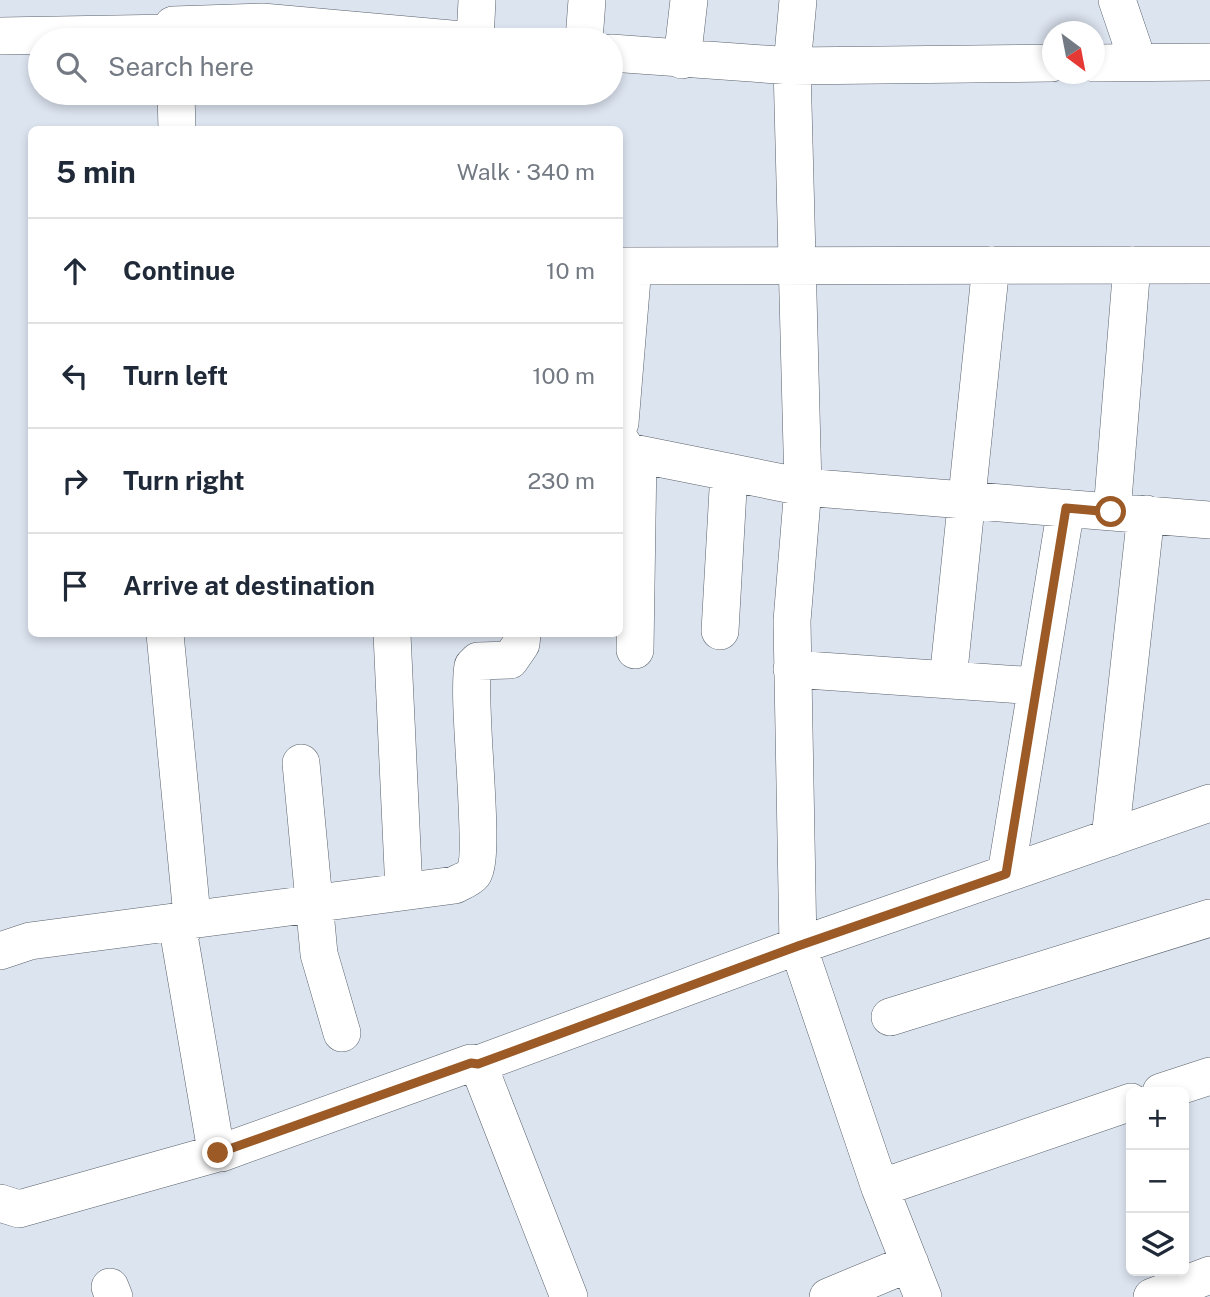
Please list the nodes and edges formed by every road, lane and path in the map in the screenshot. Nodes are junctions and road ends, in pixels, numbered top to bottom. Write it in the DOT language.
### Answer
graph roads {
  1 [pos="477,0"];
  2 [pos="587,0"];
  3 [pos="689,0"];
  4 [pos="798,0"];
  5 [pos="1117,0"];
  6 [pos="263,11"];
  7 [pos="342,15"];
  8 [pos="173,25"];
  9 [pos="126,28"];
  10 [pos="404,28"];
  11 [pos="476,28"];
  12 [pos="585,28"];
  13 [pos="28,34"];
  14 [pos="0,36"];
  15 [pos="623,55"];
  16 [pos="682,60"];
  17 [pos="1138,62"];
  18 [pos="1210,62"];
  19 [pos="1042,63"];
  20 [pos="1105,63"];
  21 [pos="792,66"];
  22 [pos="176,105"];
  23 [pos="177,126"];
  24 [pos="991,265"];
  25 [pos="1132,265"];
  26 [pos="1210,265"];
  27 [pos="626,266"];
  28 [pos="795,266"];
  29 [pos="623,344"];
  30 [pos="629,447"];
  31 [pos="729,472"];
  32 [pos="803,487"];
  33 [pos="967,500"];
  34 [pos="1066,508"];
  35 [pos="1129,513"];
  36 [pos="1210,520"];
  37 [pos="720,631"];
  38 [pos="165,637"];
  39 [pos="392,637"];
  40 [pos="522,637"];
  41 [pos="635,650"];
  42 [pos="792,669"];
  43 [pos="948,680"];
  44 [pos="1037,686"];
  45 [pos="302,763"];
  46 [pos="1210,803"];
  47 [pos="1110,838"];
  48 [pos="1006,874"];
  49 [pos="404,891"];
  50 [pos="313,904"];
  51 [pos="1210,918"];
  52 [pos="191,920"];
  53 [pos="798,946"];
  54 [pos="0,951"];
  55 [pos="890,1017"];
  56 [pos="342,1033"];
  57 [pos="478,1064"];
  58 [pos="1210,1076"];
  59 [pos="1176,1087"];
  60 [pos="1126,1104"];
  61 [pos="218,1153"];
  62 [pos="880,1188"];
  63 [pos="0,1203"];
  64 [pos="910,1263"];
  65 [pos="569,1297"];
  66 [pos="828,1297"];
  67 [pos="923,1297"];
  1 -- 11 [label="street"];
  2 -- 12 [label="street"];
  3 -- 16 [label="street"];
  4 -- 21 [label="street"];
  5 -- 17 [label="street"];
  6 -- 7 [label="street"];
  6 -- 8 [label="street"];
  7 -- 10 [label="street"];
  8 -- 9 [label="street"];
  13 -- 14 [label="street"];
  15 -- 16 [label="street"];
  16 -- 21 [label="street"];
  17 -- 18 [label="street"];
  17 -- 20 [label="street"];
  19 -- 21 [label="street"];
  21 -- 28 [label="street"];
  22 -- 23 [label="street"];
  24 -- 25 [label="street"];
  24 -- 28 [label="street"];
  24 -- 33 [label="street"];
  25 -- 26 [label="street"];
  25 -- 35 [label="street"];
  27 -- 28 [label="street"];
  27 -- 29 [label="street"];
  28 -- 32 [label="street"];
  30 -- 31 [label="street"];
  30 -- 41 [label="street"];
  31 -- 32 [label="street"];
  31 -- 37 [label="street"];
  32 -- 33 [label="street"];
  32 -- 42 [label="street"];
  33 -- 34 [label="street"];
  33 -- 43 [label="street"];
  34 -- 35 [label="street"];
  34 -- 44 [label="street"];
  35 -- 36 [label="street"];
  35 -- 47 [label="street"];
  38 -- 52 [label="street"];
  39 -- 49 [label="street"];
  40 -- 49 [label="street"];
  42 -- 43 [label="street"];
  42 -- 53 [label="street"];
  43 -- 44 [label="street"];
  44 -- 48 [label="street"];
  45 -- 50 [label="street"];
  46 -- 47 [label="street"];
  47 -- 48 [label="street"];
  48 -- 53 [label="street"];
  49 -- 50 [label="street"];
  50 -- 52 [label="street"];
  50 -- 56 [label="street"];
  51 -- 55 [label="street"];
  52 -- 54 [label="street"];
  52 -- 61 [label="street"];
  53 -- 57 [label="street"];
  53 -- 62 [label="street"];
  57 -- 61 [label="street"];
  57 -- 65 [label="street"];
  58 -- 59 [label="street"];
  60 -- 62 [label="street"];
  61 -- 63 [label="street"];
  62 -- 64 [label="street"];
  64 -- 66 [label="street"];
  64 -- 67 [label="street"];
}
